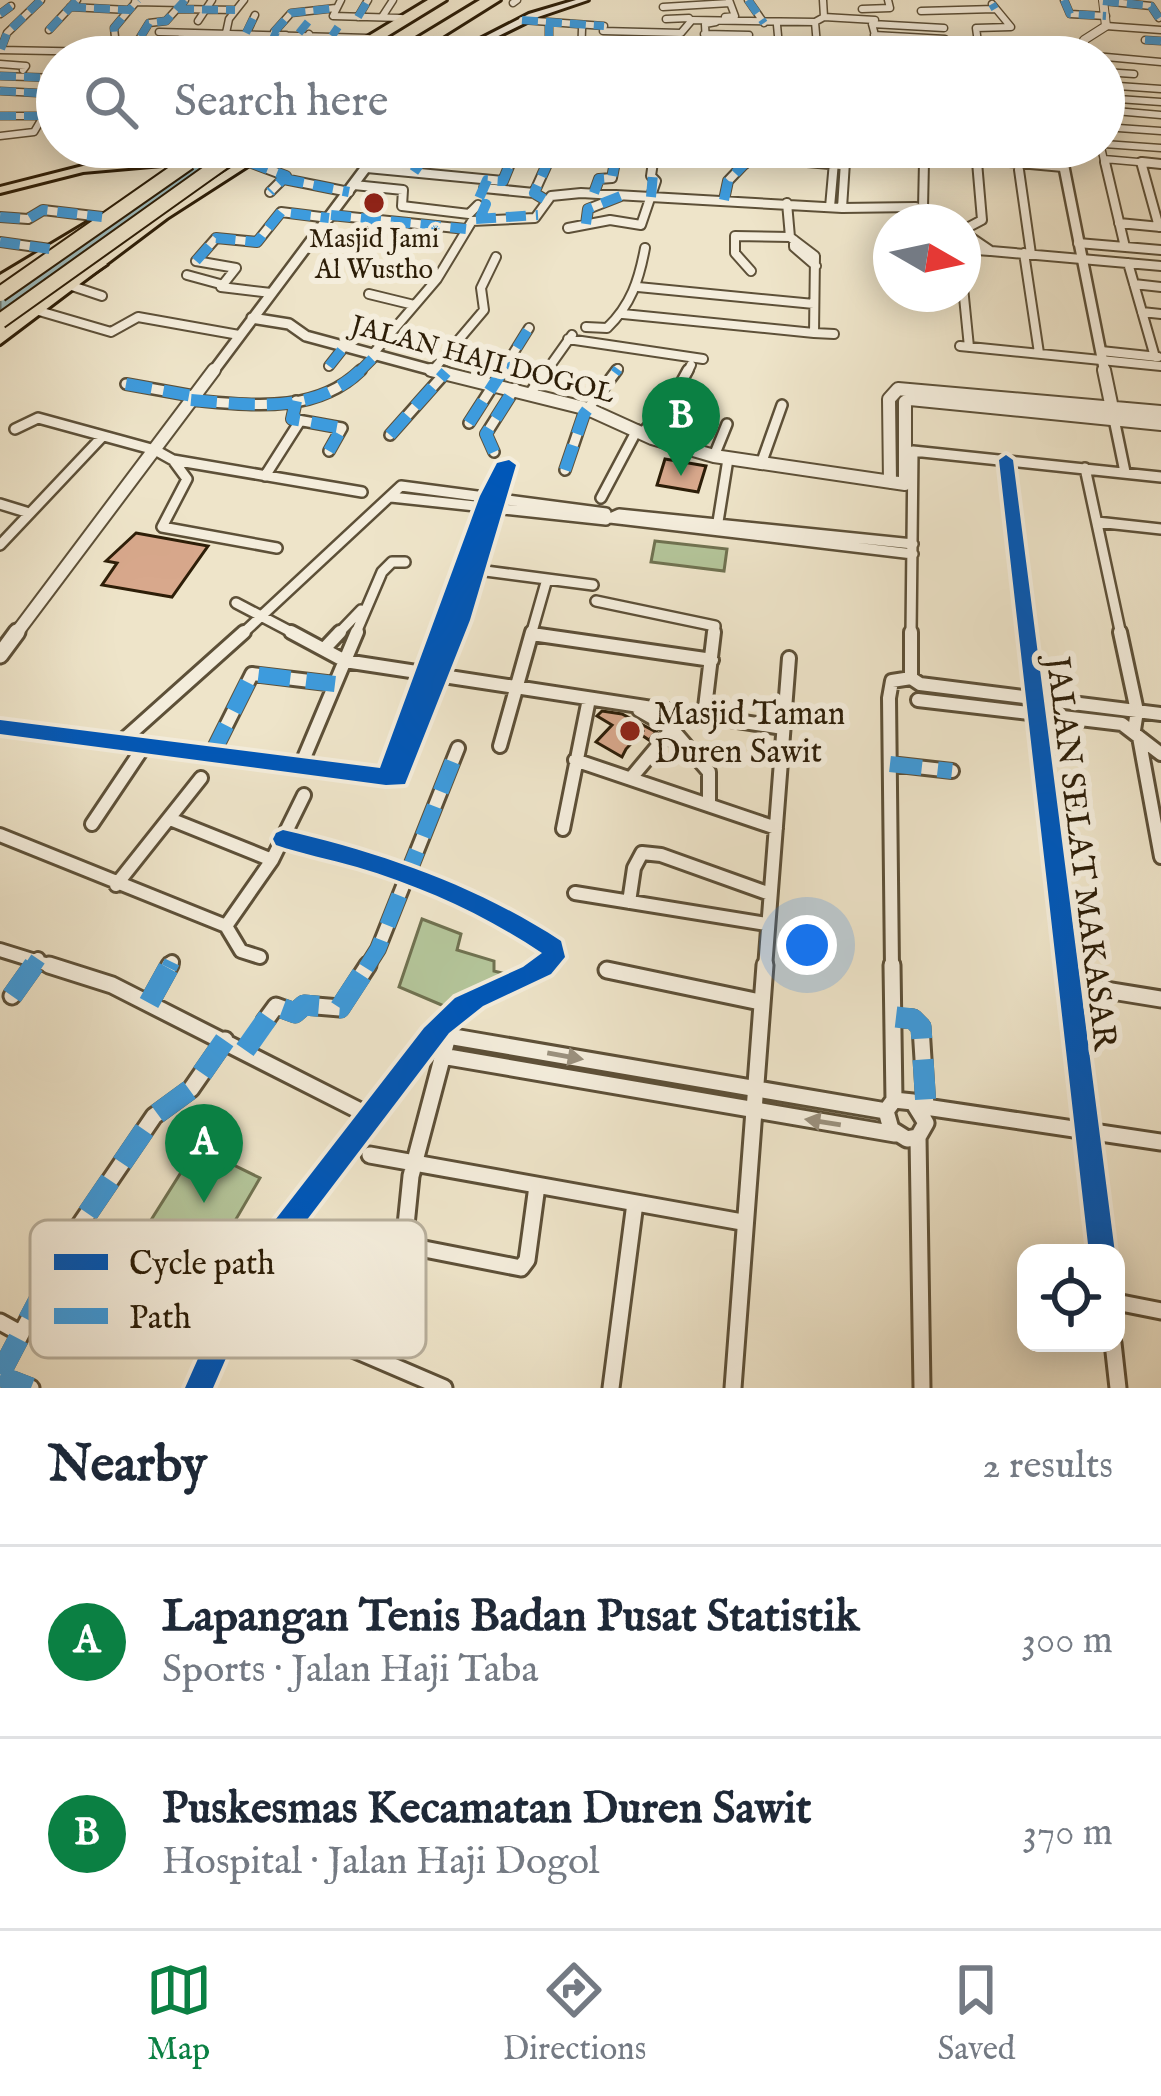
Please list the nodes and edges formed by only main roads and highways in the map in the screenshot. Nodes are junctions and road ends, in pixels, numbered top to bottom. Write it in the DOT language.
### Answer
graph roads {
  1 [pos="452,0"];
  2 [pos="477,0"];
  3 [pos="491,0"];
  4 [pos="576,1"];
  5 [pos="434,3"];
  6 [pos="371,36"];
  7 [pos="378,36"];
  8 [pos="391,36"];
  9 [pos="420,36"];
  10 [pos="424,36"];
  11 [pos="435,36"];
  12 [pos="491,36"];
  13 [pos="73,168"];
  14 [pos="93,168"];
  15 [pos="166,168"];
  16 [pos="186,168"];
  17 [pos="231,168"];
  18 [pos="232,168"];
  19 [pos="0,188"];
  20 [pos="100,264"];
  21 [pos="0,280"];
  22 [pos="65,288"];
  23 [pos="0,294"];
  24 [pos="0,321"];
  25 [pos="0,331"];
  26 [pos="0,340"];
  1 -- 8 [label="highway"];
  2 -- 9 [label="highway"];
  3 -- 10 [label="highway"];
  3 -- 11 [label="main road"];
  4 -- 12 [label="main road"];
  5 -- 6 [label="main road"];
  5 -- 7 [label="highway"];
  13 -- 19 [label="main road"];
  14 -- 19 [label="main road"];
  15 -- 21 [label="main road"];
  16 -- 23 [label="highway, bridge"];
  17 -- 24 [label="highway, bridge"];
  18 -- 20 [label="main road"];
  20 -- 22 [label="highway"];
  22 -- 25 [label="highway, bridge"];
  22 -- 26 [label="main road"];
}
